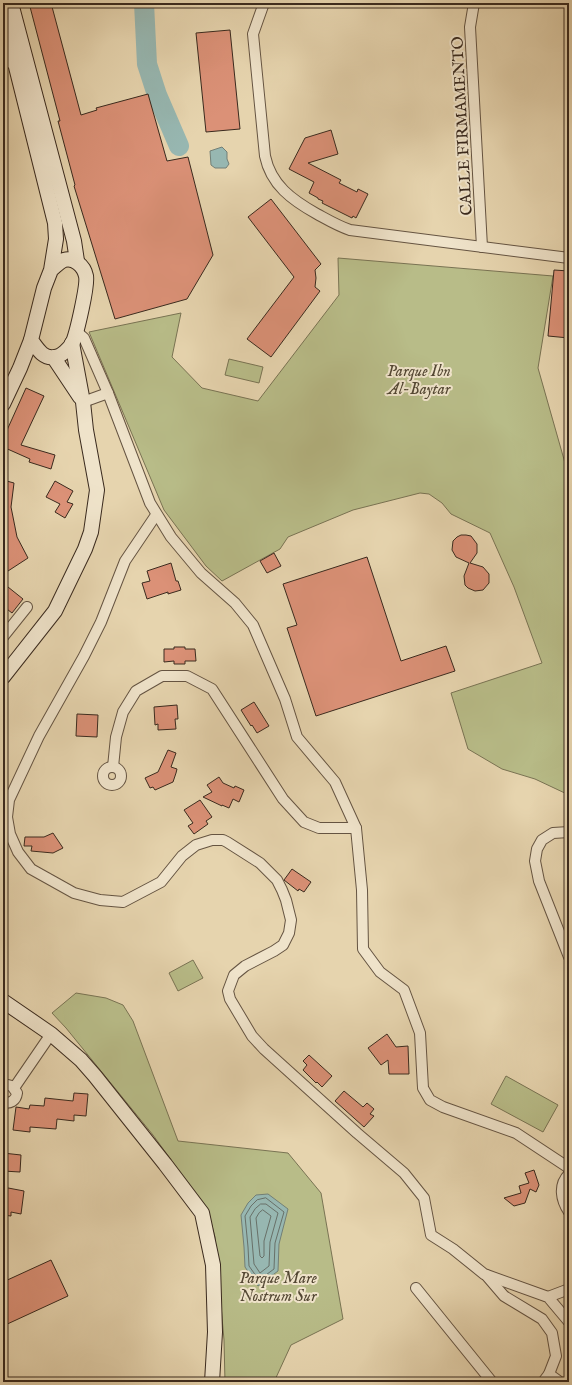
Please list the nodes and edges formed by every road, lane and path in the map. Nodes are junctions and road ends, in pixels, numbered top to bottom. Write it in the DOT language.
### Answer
graph roads {
  1 [pos="11,3"];
  2 [pos="264,3"];
  3 [pos="474,3"];
  4 [pos="3,15"];
  5 [pos="14,60"];
  6 [pos="482,247"];
  7 [pos="569,258"];
  8 [pos="77,261"];
  9 [pos="51,270"];
  10 [pos="74,337"];
  11 [pos="31,340"];
  12 [pos="48,356"];
  13 [pos="20,368"];
  14 [pos="108,393"];
  15 [pos="83,402"];
  16 [pos="3,404"];
  17 [pos="156,515"];
  18 [pos="28,607"];
  19 [pos="5,632"];
  20 [pos="3,677"];
  21 [pos="113,767"];
  22 [pos="356,828"];
  23 [pos="569,832"];
  24 [pos="569,957"];
  25 [pos="3,1001"];
  26 [pos="51,1034"];
  27 [pos="3,1086"];
  28 [pos="14,1088"];
  29 [pos="3,1102"];
  30 [pos="569,1168"];
  31 [pos="569,1174"];
  32 [pos="569,1212"];
  33 [pos="484,1274"];
  34 [pos="416,1288"];
  35 [pos="569,1289"];
  36 [pos="548,1297"];
  37 [pos="569,1322"];
  38 [pos="546,1378"];
  39 [pos="212,1382"];
  40 [pos="492,1382"];
  41 [pos="560,1382"];
  1 -- 5 [label="street"];
  2 -- 6 [label="street"];
  3 -- 6 [label="street, CALLE FIRMAMENTO"];
  4 -- 5 [label="street"];
  5 -- 8 [label="street"];
  5 -- 9 [label="street"];
  6 -- 7 [label="street"];
  8 -- 9 [label="street"];
  8 -- 10 [label="street"];
  9 -- 11 [label="street"];
  10 -- 12 [label="street"];
  10 -- 14 [label="street"];
  10 -- 15 [label="street"];
  11 -- 12 [label="street"];
  11 -- 13 [label="street"];
  12 -- 13 [label="street"];
  12 -- 15 [label="street"];
  13 -- 16 [label="street"];
  14 -- 15 [label="street"];
  14 -- 17 [label="street"];
  15 -- 20 [label="street"];
  17 -- 22 [label="street"];
  17 -- 33 [label="street"];
  18 -- 19 [label="street"];
  21 -- 22 [label="street"];
  22 -- 30 [label="street"];
  23 -- 24 [label="street"];
  25 -- 26 [label="street"];
  26 -- 28 [label="street"];
  26 -- 39 [label="street"];
  27 -- 28 [label="street"];
  28 -- 29 [label="street"];
  31 -- 32 [label="street"];
  33 -- 36 [label="street"];
  33 -- 38 [label="street"];
  34 -- 40 [label="street"];
  35 -- 36 [label="street"];
  36 -- 37 [label="street"];
  38 -- 41 [label="street"];
}
